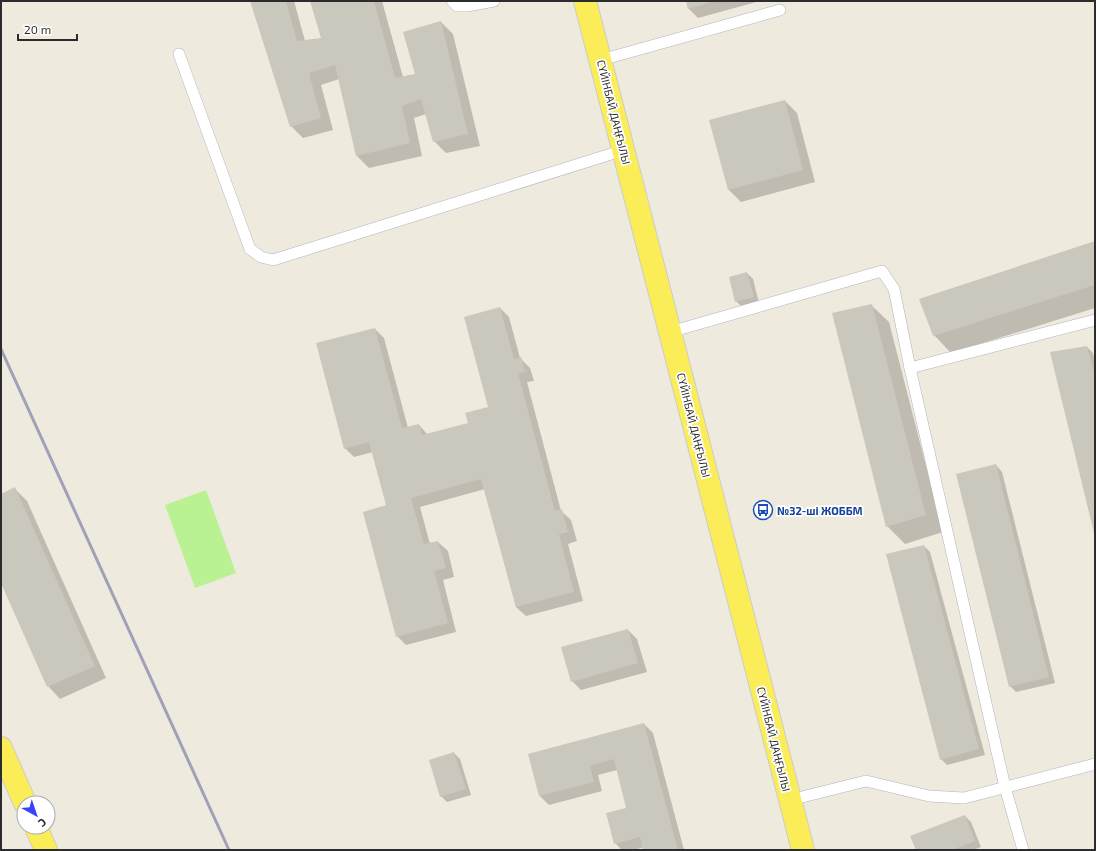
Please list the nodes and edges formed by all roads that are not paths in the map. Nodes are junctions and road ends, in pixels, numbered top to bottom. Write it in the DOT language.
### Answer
graph roads {
  1 [pos="452,1"];
  2 [pos="494,1"];
  3 [pos="585,1"];
  4 [pos="780,10"];
  5 [pos="179,54"];
  6 [pos="601,60"];
  7 [pos="624,150"];
  8 [pos="1095,320"];
  9 [pos="670,332"];
  10 [pos="910,368"];
  11 [pos="1,748"];
  12 [pos="1095,764"];
  13 [pos="1005,787"];
  14 [pos="22,795"];
  15 [pos="790,800"];
  16 [pos="39,835"];
  17 [pos="46,850"];
  18 [pos="803,850"];
  19 [pos="1023,850"];
  1 -- 2 [label="lane"];
  3 -- 6 [label="main road, СҮЙІНБАЙ ДАҢҒЫЛЫ"];
  4 -- 6 [label="lane"];
  5 -- 7 [label="lane"];
  6 -- 7 [label="main road, СҮЙІНБАЙ ДАҢҒЫЛЫ"];
  7 -- 9 [label="main road, СҮЙІНБАЙ ДАҢҒЫЛЫ"];
  8 -- 10 [label="lane"];
  9 -- 10 [label="lane"];
  9 -- 15 [label="main road, СҮЙІНБАЙ ДАҢҒЫЛЫ"];
  10 -- 13 [label="lane"];
  11 -- 14 [label="main road"];
  12 -- 13 [label="lane"];
  13 -- 15 [label="lane"];
  13 -- 19 [label="lane"];
  15 -- 18 [label="main road, СҮЙІНБАЙ ДАҢҒЫЛЫ"];
  16 -- 17 [label="main road"];
}
